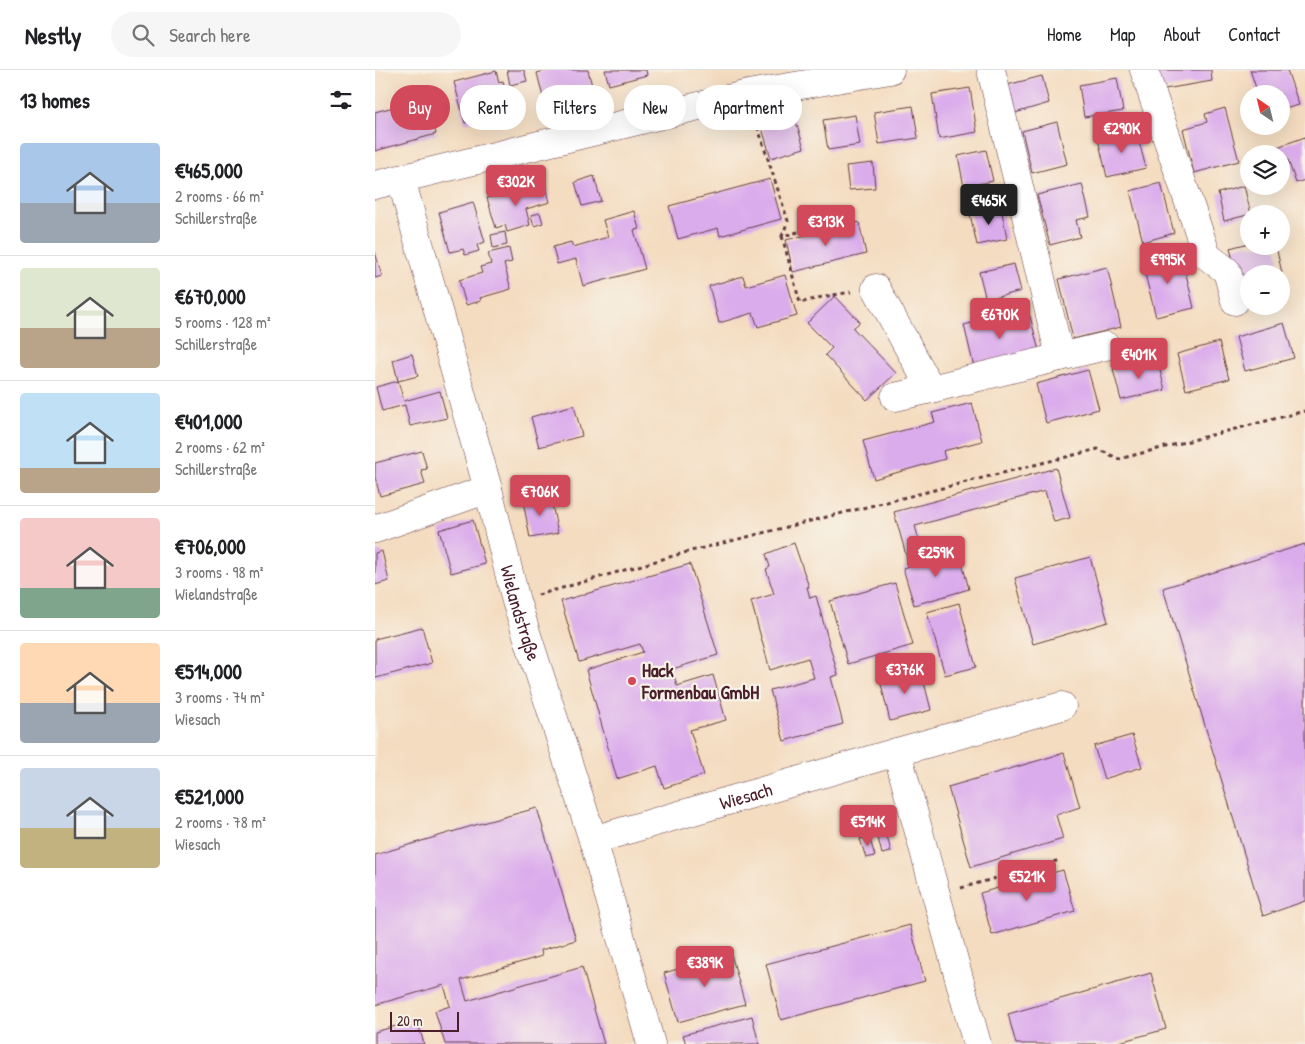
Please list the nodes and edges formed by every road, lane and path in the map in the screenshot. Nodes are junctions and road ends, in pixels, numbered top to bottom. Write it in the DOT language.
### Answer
graph roads {
  1 [pos="890,70"];
  2 [pos="991,70"];
  3 [pos="1144,70"];
  4 [pos="809,76"];
  5 [pos="778,85"];
  6 [pos="696,107"];
  7 [pos="759,130"];
  8 [pos="401,179"];
  9 [pos="375,185"];
  10 [pos="856,218"];
  11 [pos="783,236"];
  12 [pos="876,288"];
  13 [pos="1235,301"];
  14 [pos="1106,346"];
  15 [pos="1060,357"];
  16 [pos="931,389"];
  17 [pos="895,396"];
  18 [pos="1305,411"];
  19 [pos="488,489"];
  20 [pos="375,529"];
  21 [pos="516,601"];
  22 [pos="1062,706"];
  23 [pos="897,752"];
  24 [pos="593,840"];
  25 [pos="1060,860"];
  26 [pos="1047,864"];
  27 [pos="1051,873"];
  28 [pos="936,895"];
  29 [pos="651,1044"];
  30 [pos="977,1044"];
  1 -- 4 [label="street"];
  2 -- 15 [label="street"];
  3 -- 13 [label="street"];
  4 -- 5 [label="street"];
  6 -- 8 [label="street"];
  7 -- 11 [label="path"];
  8 -- 9 [label="street"];
  8 -- 19 [label="street, Wielandstraße"];
  10 -- 11 [label="path"];
  11 -- 12 [label="path"];
  12 -- 16 [label="street"];
  14 -- 15 [label="street"];
  15 -- 16 [label="street"];
  16 -- 17 [label="street"];
  18 -- 21 [label="path"];
  19 -- 20 [label="street"];
  19 -- 21 [label="street, Wielandstraße"];
  21 -- 24 [label="street, Wielandstraße"];
  22 -- 23 [label="street, Wiesach"];
  23 -- 24 [label="street, Wiesach"];
  23 -- 28 [label="street"];
  24 -- 29 [label="street, Wielandstraße"];
  25 -- 26 [label="path"];
  26 -- 27 [label="path"];
  26 -- 28 [label="path"];
  28 -- 30 [label="street"];
}
